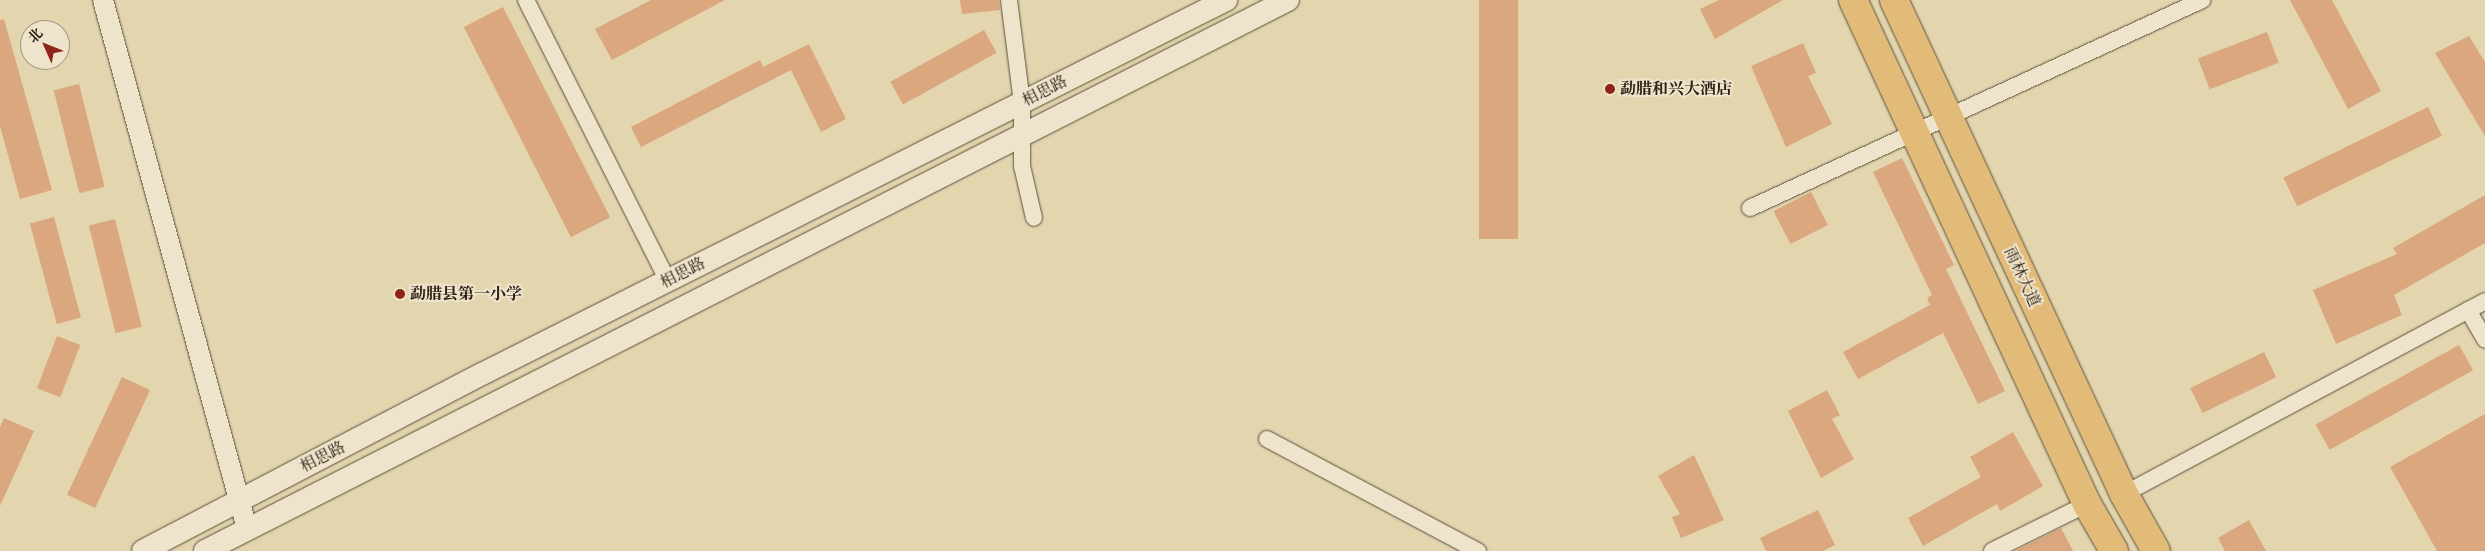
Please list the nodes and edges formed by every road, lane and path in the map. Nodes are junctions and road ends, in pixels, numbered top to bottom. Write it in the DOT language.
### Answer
graph roads {
  1 [pos="103,0"];
  2 [pos="526,0"];
  3 [pos="1009,0"];
  4 [pos="1226,0"];
  5 [pos="1288,0"];
  6 [pos="1853,0"];
  7 [pos="1894,0"];
  8 [pos="2202,0"];
  9 [pos="1022,103"];
  10 [pos="1949,118"];
  11 [pos="1022,133"];
  12 [pos="1915,134"];
  13 [pos="1750,208"];
  14 [pos="1034,218"];
  15 [pos="668,281"];
  16 [pos="2485,301"];
  17 [pos="2468,310"];
  18 [pos="2485,340"];
  19 [pos="2079,398"];
  20 [pos="2046,416"];
  21 [pos="1267,439"];
  22 [pos="2124,494"];
  23 [pos="237,502"];
  24 [pos="2087,504"];
  25 [pos="247,529"];
  26 [pos="143,551"];
  27 [pos="205,551"];
  28 [pos="1478,551"];
  29 [pos="1992,551"];
  30 [pos="2114,551"];
  31 [pos="2156,551"];
  1 -- 23 [label="street"];
  2 -- 15 [label="street"];
  3 -- 9 [label="street"];
  4 -- 9 [label="main road, 相思路"];
  5 -- 11 [label="main road, 相思路"];
  6 -- 12 [label="highway"];
  7 -- 10 [label="highway, 雨林大道"];
  8 -- 10 [label="street"];
  9 -- 11 [label="street"];
  9 -- 15 [label="main road, 相思路"];
  10 -- 12 [label="street"];
  10 -- 19 [label="highway, 雨林大道"];
  11 -- 14 [label="street"];
  11 -- 25 [label="main road, 相思路"];
  12 -- 13 [label="street"];
  12 -- 20 [label="highway"];
  15 -- 23 [label="main road, 相思路"];
  16 -- 17 [label="street"];
  17 -- 18 [label="street"];
  17 -- 22 [label="street"];
  19 -- 20 [label="highway"];
  19 -- 22 [label="highway, 雨林大道"];
  20 -- 24 [label="highway"];
  21 -- 28 [label="street"];
  22 -- 31 [label="highway, 雨林大道"];
  23 -- 25 [label="street"];
  23 -- 26 [label="main road, 相思路"];
  24 -- 29 [label="street"];
  24 -- 30 [label="highway"];
  25 -- 27 [label="main road, 相思路"];
}
